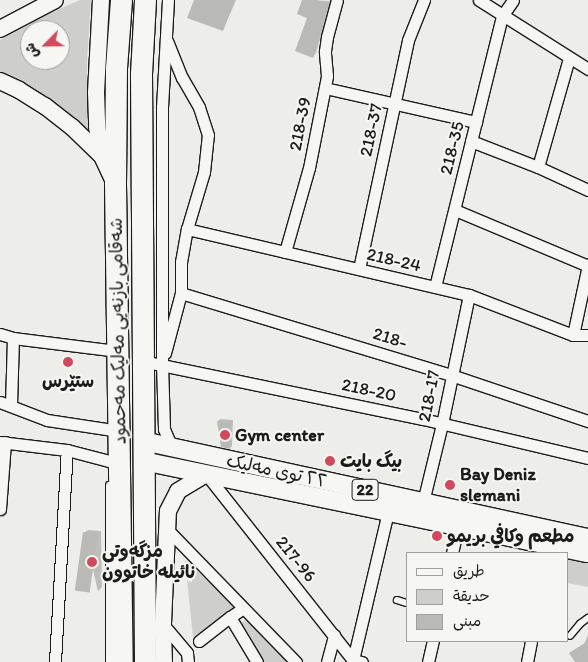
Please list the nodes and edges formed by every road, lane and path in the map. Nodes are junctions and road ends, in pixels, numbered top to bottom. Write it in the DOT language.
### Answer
graph roads {
  1 [pos="56,0"];
  2 [pos="100,0"];
  3 [pos="121,0"];
  4 [pos="144,0"];
  5 [pos="168,0"];
  6 [pos="337,0"];
  7 [pos="424,0"];
  8 [pos="479,0"];
  9 [pos="513,0"];
  10 [pos="502,16"];
  11 [pos="0,29"];
  12 [pos="164,36"];
  13 [pos="569,58"];
  14 [pos="588,69"];
  15 [pos="0,81"];
  16 [pos="325,88"];
  17 [pos="394,104"];
  18 [pos="476,122"];
  19 [pos="471,141"];
  20 [pos="102,156"];
  21 [pos="538,167"];
  22 [pos="116,184"];
  23 [pos="588,190"];
  24 [pos="454,210"];
  25 [pos="187,229"];
  26 [pos="285,252"];
  27 [pos="588,266"];
  28 [pos="359,269"];
  29 [pos="435,287"];
  30 [pos="181,293"];
  31 [pos="468,295"];
  32 [pos="0,334"];
  33 [pos="573,335"];
  34 [pos="588,336"];
  35 [pos="12,338"];
  36 [pos="118,351"];
  37 [pos="152,363"];
  38 [pos="451,375"];
  39 [pos="6,404"];
  40 [pos="588,421"];
  41 [pos="442,424"];
  42 [pos="119,431"];
  43 [pos="2,442"];
  44 [pos="172,448"];
  45 [pos="67,450"];
  46 [pos="143,451"];
  47 [pos="588,458"];
  48 [pos="112,463"];
  49 [pos="206,474"];
  50 [pos="109,480"];
  51 [pos="423,502"];
  52 [pos="0,509"];
  53 [pos="388,512"];
  54 [pos="458,526"];
  55 [pos="166,528"];
  56 [pos="588,538"];
  57 [pos="550,549"];
  58 [pos="452,552"];
  59 [pos="588,553"];
  60 [pos="397,600"];
  61 [pos="406,603"];
  62 [pos="143,606"];
  63 [pos="242,608"];
  64 [pos="230,617"];
  65 [pos="588,618"];
  66 [pos="163,624"];
  67 [pos="334,635"];
  68 [pos="570,636"];
  69 [pos="199,641"];
  70 [pos="433,642"];
  71 [pos="531,642"];
  72 [pos="189,659"];
  73 [pos="357,661"];
  74 [pos="55,662"];
  75 [pos="109,662"];
  76 [pos="122,662"];
  77 [pos="145,662"];
  78 [pos="164,662"];
  79 [pos="257,662"];
  80 [pos="296,662"];
  81 [pos="326,662"];
  82 [pos="428,662"];
  83 [pos="527,662"];
  1 -- 11 [label="main road"];
  2 -- 20 [label="main road"];
  3 -- 22 [label="highway, شەقامی بازنەیی مەلیک مەحمود"];
  4 -- 37 [label="highway, شەقامی بازنەیی مەلیک مەحمود"];
  5 -- 12 [label="street"];
  6 -- 16 [label="street, 218-39"];
  7 -- 17 [label="street, 218-37"];
  8 -- 10 [label="street"];
  9 -- 10 [label="street"];
  10 -- 13 [label="street"];
  10 -- 18 [label="street, 218-35"];
  12 -- 25 [label="street"];
  12 -- 37 [label="street"];
  13 -- 14 [label="street"];
  13 -- 21 [label="street"];
  15 -- 20 [label="main road"];
  16 -- 17 [label="street"];
  16 -- 26 [label="street, 218-39"];
  17 -- 18 [label="street"];
  17 -- 28 [label="street, 218-37"];
  18 -- 19 [label="street, 218-35"];
  19 -- 21 [label="street"];
  19 -- 24 [label="street, 218-35"];
  20 -- 22 [label="main road"];
  21 -- 23 [label="street"];
  22 -- 36 [label="highway, شەقامی بازنەیی مەلیک مەحمود"];
  24 -- 27 [label="street"];
  24 -- 29 [label="street, 218-35"];
  25 -- 26 [label="street, 218-24"];
  25 -- 30 [label="street"];
  26 -- 28 [label="street, 218-24"];
  27 -- 33 [label="street"];
  28 -- 29 [label="street, 218-24"];
  29 -- 31 [label="street, 218-24"];
  30 -- 37 [label="street"];
  30 -- 38 [label="street, 218-"];
  31 -- 33 [label="street, 218-24"];
  31 -- 38 [label="street, 218-17"];
  32 -- 35 [label="street"];
  33 -- 34 [label="street, 218-24"];
  35 -- 36 [label="street"];
  35 -- 39 [label="street"];
  36 -- 42 [label="highway, شەقامی بازنەیی مەلیک مەحمود"];
  37 -- 41 [label="street, 218-20"];
  37 -- 44 [label="street"];
  37 -- 46 [label="highway, شەقامی بازنەیی مەلیک مەحمود"];
  38 -- 40 [label="street, 218-"];
  38 -- 41 [label="street, 218-17"];
  39 -- 42 [label="street"];
  41 -- 47 [label="street, 218-20"];
  41 -- 51 [label="street, 218-17"];
  42 -- 48 [label="highway, شەقامی بازنەیی مەلیک مەحمود"];
  43 -- 45 [label="street"];
  43 -- 52 [label="street"];
  44 -- 46 [label="main road, ٢٢ توی مەلیک / 22"];
  44 -- 51 [label="main road, ٢٢ توی مەلیک / 22"];
  45 -- 48 [label="street"];
  45 -- 74 [label="street"];
  46 -- 49 [label="main road, ٢٢ توی مەلیک / 22"];
  46 -- 62 [label="highway, شەقامی بازنەیی مەلیک مەحمود"];
  48 -- 76 [label="highway, شەقامی بازنەیی مەلیک مەحمود"];
  49 -- 53 [label="main road, ٢٢ توی مەلیک / 22"];
  49 -- 55 [label="main road"];
  49 -- 67 [label="street, 217-96"];
  50 -- 75 [label="lane"];
  51 -- 56 [label="main road, ٢٢ توی مەلیک / 22"];
  53 -- 54 [label="main road, ٢٢ توی مەلیک / 22"];
  53 -- 73 [label="street"];
  54 -- 57 [label="main road, ٢٢ توی مەلیک / 22"];
  54 -- 58 [label="street"];
  55 -- 63 [label="street"];
  55 -- 66 [label="main road"];
  57 -- 59 [label="main road, ٢٢ توی مەلیک / 22"];
  60 -- 61 [label="lane"];
  62 -- 66 [label="street"];
  62 -- 77 [label="highway, شەقامی بازنەیی مەلیک مەحمود"];
  63 -- 64 [label="street"];
  63 -- 80 [label="street"];
  64 -- 69 [label="street"];
  64 -- 79 [label="street"];
  65 -- 68 [label="lane"];
  66 -- 72 [label="street"];
  66 -- 78 [label="main road"];
  67 -- 73 [label="street, 217-96"];
  67 -- 81 [label="street"];
  70 -- 82 [label="street"];
  71 -- 83 [label="street"];
}
